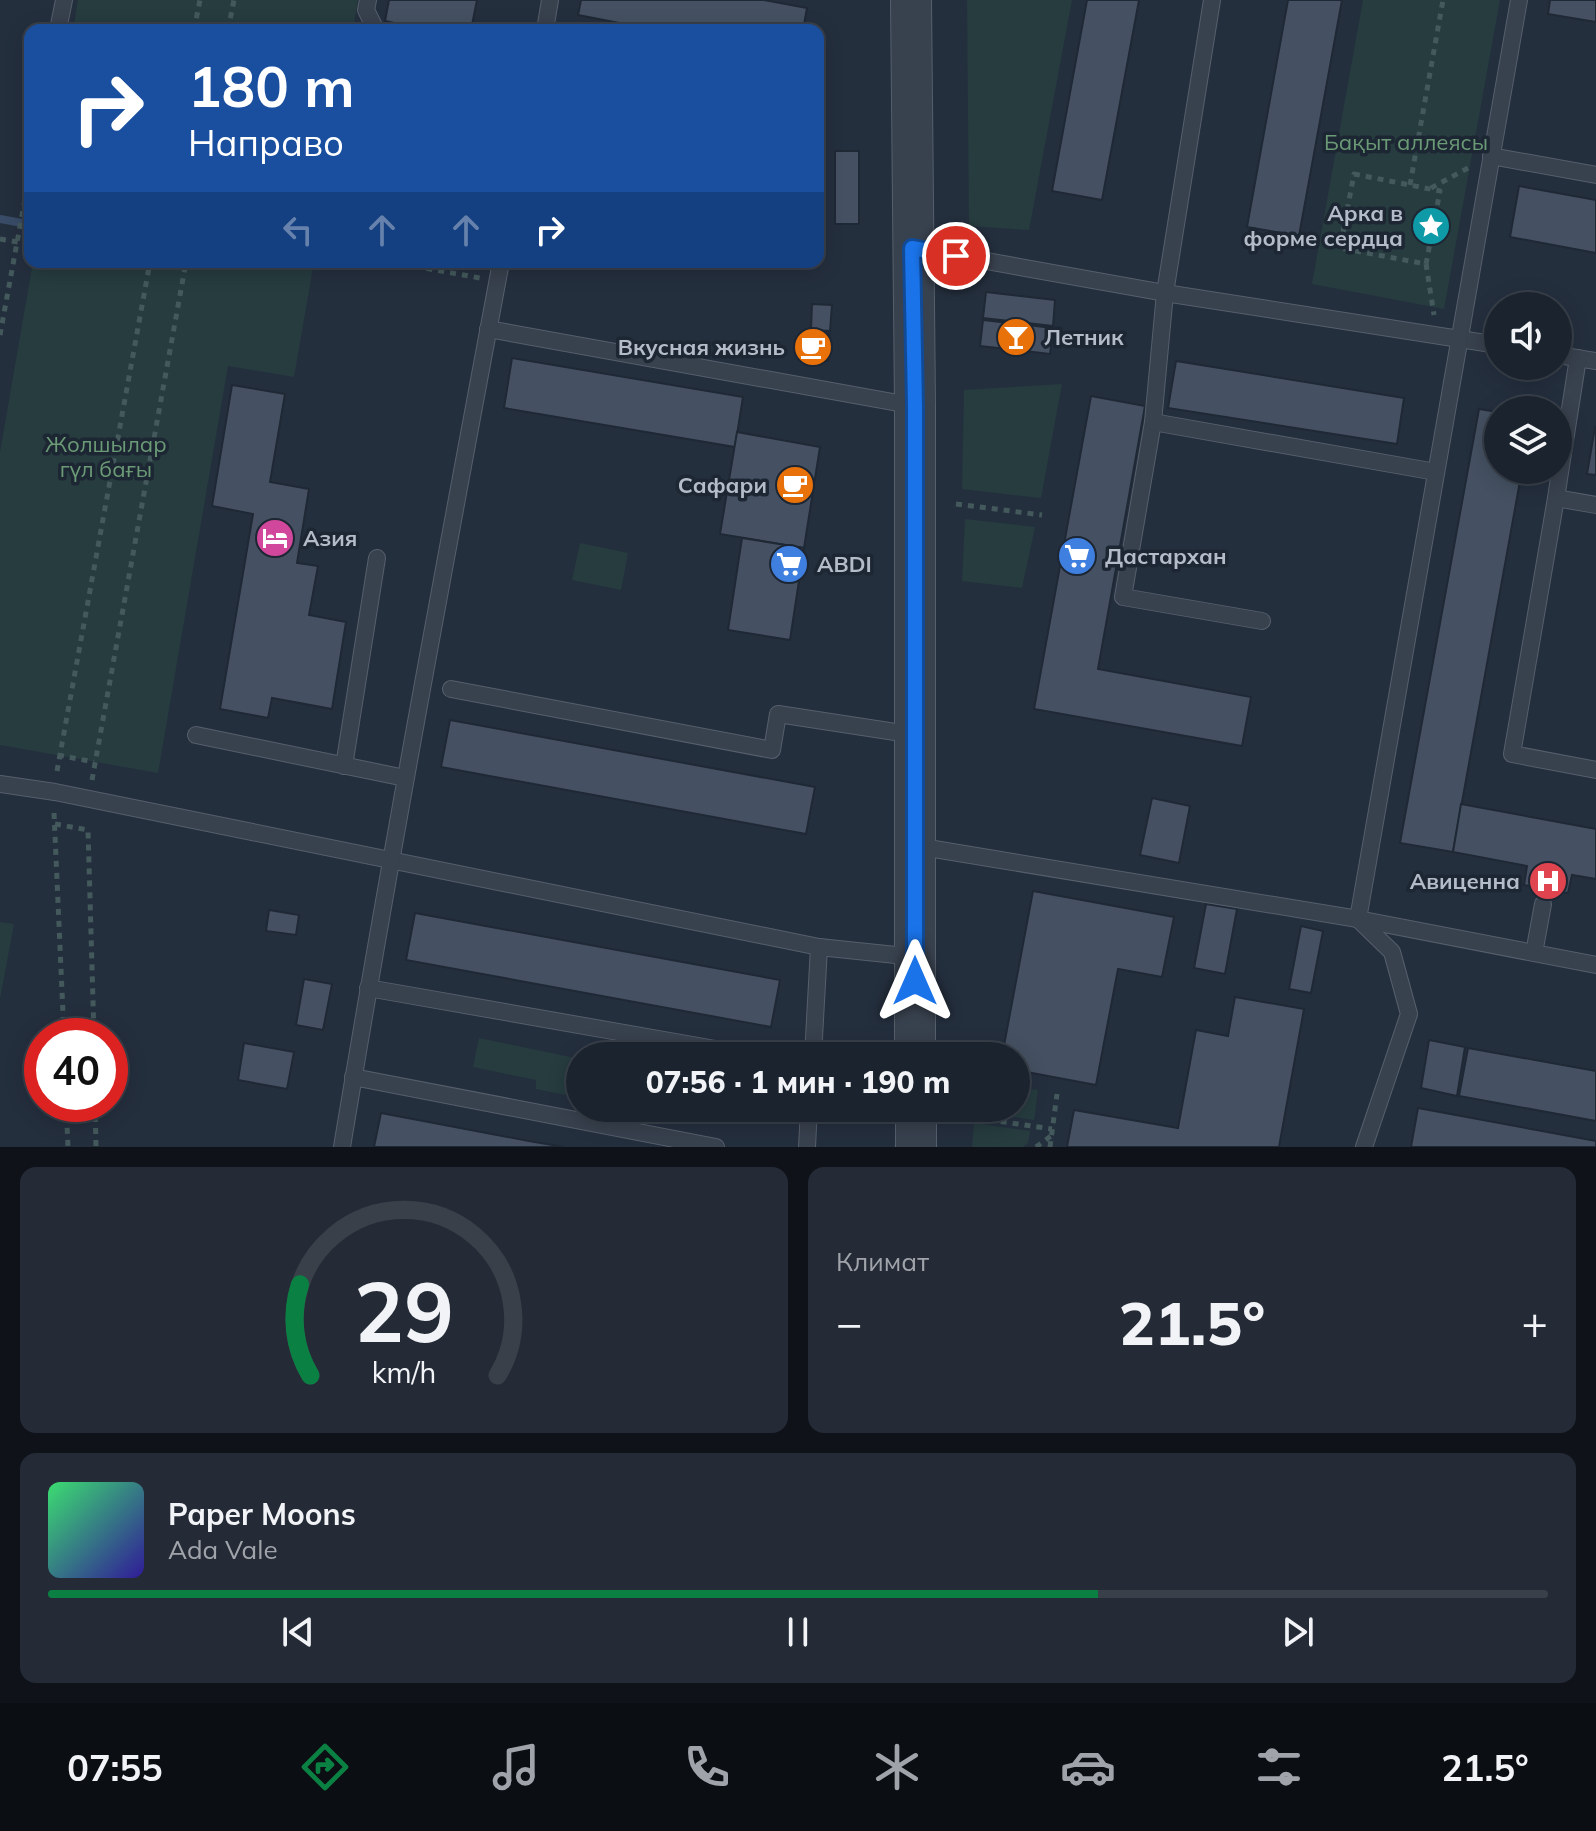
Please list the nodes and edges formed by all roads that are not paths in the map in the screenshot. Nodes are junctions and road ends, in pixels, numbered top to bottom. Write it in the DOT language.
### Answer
graph roads {
  1 [pos="64,0"];
  2 [pos="368,0"];
  3 [pos="550,0"];
  4 [pos="911,0"];
  5 [pos="1212,0"];
  6 [pos="1519,0"];
  7 [pos="59,24"];
  8 [pos="373,24"];
  9 [pos="546,24"];
  10 [pos="1491,156"];
  11 [pos="1596,175"];
  12 [pos="912,248"];
  13 [pos="500,268"];
  14 [pos="1165,293"];
  15 [pos="488,329"];
  16 [pos="1459,339"];
  17 [pos="1484,343"];
  18 [pos="1572,357"];
  19 [pos="1578,358"];
  20 [pos="1596,361"];
  21 [pos="915,406"];
  22 [pos="1153,422"];
  23 [pos="1436,472"];
  24 [pos="1556,498"];
  25 [pos="1596,505"];
  26 [pos="377,558"];
  27 [pos="1262,621"];
  28 [pos="451,689"];
  29 [pos="196,735"];
  30 [pos="915,735"];
  31 [pos="344,766"];
  32 [pos="1596,770"];
  33 [pos="405,778"];
  34 [pos="0,784"];
  35 [pos="914,846"];
  36 [pos="390,861"];
  37 [pos="1543,904"];
  38 [pos="1358,919"];
  39 [pos="819,947"];
  40 [pos="1534,953"];
  41 [pos="915,957"];
  42 [pos="1596,965"];
  43 [pos="368,988"];
  44 [pos="675,1042"];
  45 [pos="814,1042"];
  46 [pos="915,1042"];
  47 [pos="353,1077"];
  48 [pos="808,1122"];
  49 [pos="916,1122"];
  50 [pos="342,1147"];
  51 [pos="716,1147"];
  52 [pos="807,1147"];
  53 [pos="916,1147"];
  54 [pos="1364,1147"];
  1 -- 7 [label="lane"];
  2 -- 8 [label="lane"];
  3 -- 9 [label="lane"];
  4 -- 12 [label="street"];
  5 -- 14 [label="lane"];
  6 -- 10 [label="lane"];
  10 -- 11 [label="lane"];
  10 -- 16 [label="lane"];
  12 -- 14 [label="lane"];
  12 -- 21 [label="street"];
  13 -- 15 [label="lane"];
  14 -- 16 [label="lane"];
  14 -- 22 [label="lane"];
  15 -- 21 [label="lane"];
  15 -- 33 [label="lane"];
  16 -- 17 [label="lane"];
  16 -- 23 [label="lane"];
  18 -- 19 [label="lane"];
  19 -- 20 [label="lane"];
  19 -- 24 [label="lane"];
  21 -- 30 [label="street"];
  22 -- 23 [label="lane"];
  22 -- 27 [label="lane"];
  23 -- 38 [label="lane"];
  24 -- 25 [label="lane"];
  24 -- 32 [label="lane"];
  26 -- 31 [label="lane"];
  28 -- 30 [label="lane"];
  29 -- 31 [label="lane"];
  30 -- 35 [label="street"];
  31 -- 33 [label="lane"];
  33 -- 36 [label="lane"];
  34 -- 36 [label="lane"];
  35 -- 38 [label="lane"];
  35 -- 41 [label="street"];
  36 -- 39 [label="lane"];
  36 -- 43 [label="lane"];
  37 -- 40 [label="lane"];
  38 -- 40 [label="lane"];
  38 -- 54 [label="lane"];
  39 -- 41 [label="lane"];
  39 -- 45 [label="lane"];
  40 -- 42 [label="lane"];
  41 -- 46 [label="street"];
  43 -- 44 [label="lane"];
  43 -- 47 [label="lane"];
  47 -- 50 [label="lane"];
  47 -- 51 [label="lane"];
  48 -- 52 [label="lane"];
  49 -- 53 [label="street"];
}
